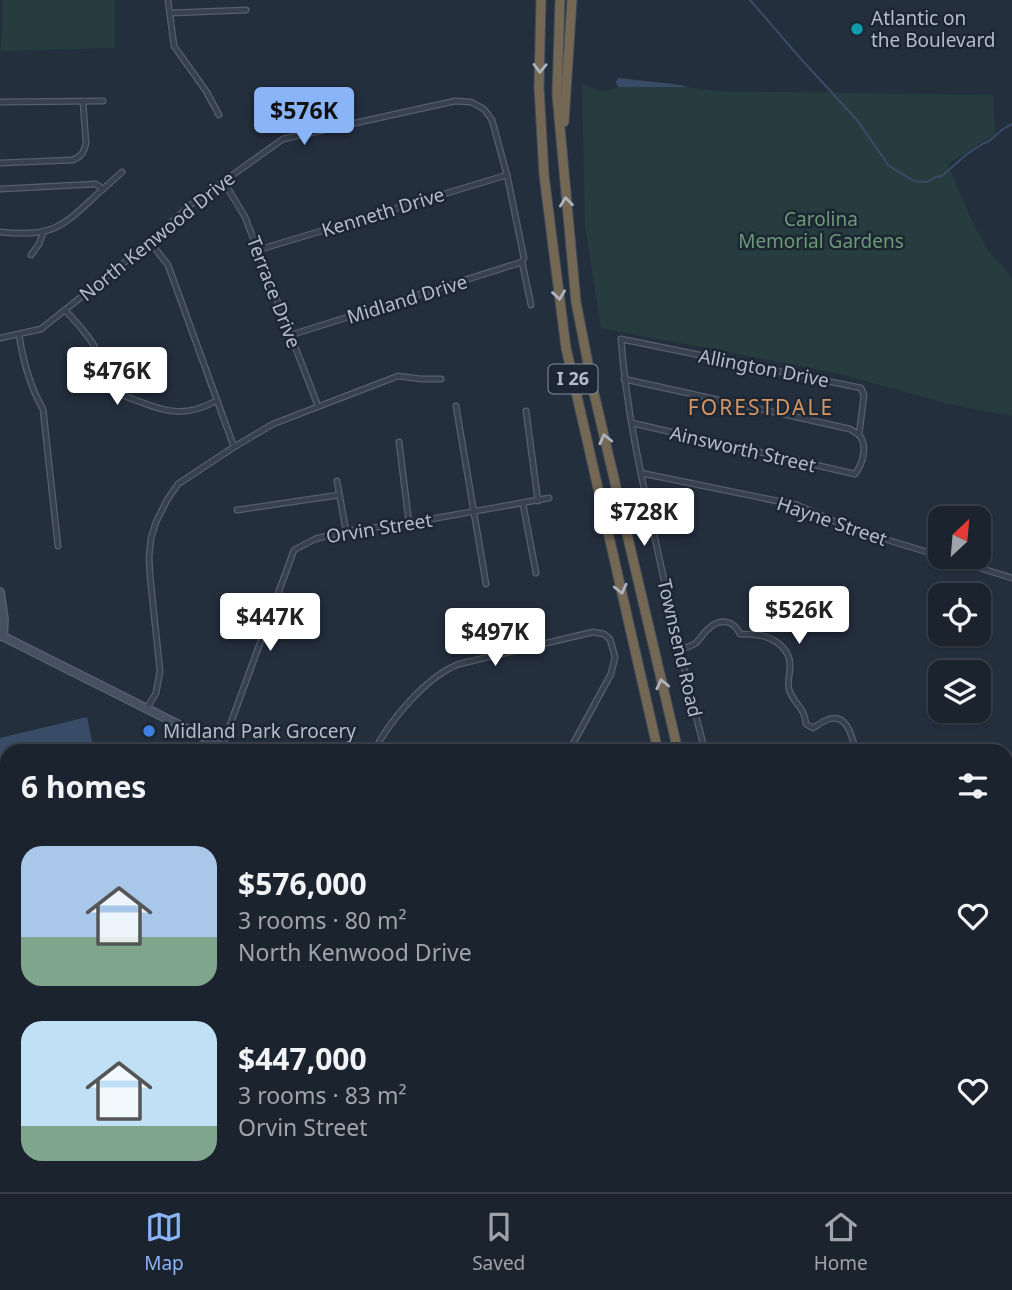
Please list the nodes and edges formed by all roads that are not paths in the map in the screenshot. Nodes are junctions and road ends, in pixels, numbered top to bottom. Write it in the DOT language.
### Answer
graph roads {
  1 [pos="168,0"];
  2 [pos="541,0"];
  3 [pos="560,0"];
  4 [pos="572,0"];
  5 [pos="246,10"];
  6 [pos="171,13"];
  7 [pos="103,101"];
  8 [pos="0,102"];
  9 [pos="83,102"];
  10 [pos="219,115"];
  11 [pos="0,163"];
  12 [pos="563,166"];
  13 [pos="121,172"];
  14 [pos="508,175"];
  15 [pos="224,182"];
  16 [pos="0,189"];
  17 [pos="103,189"];
  18 [pos="0,232"];
  19 [pos="43,233"];
  20 [pos="150,242"];
  21 [pos="258,250"];
  22 [pos="32,255"];
  23 [pos="522,262"];
  24 [pos="531,304"];
  25 [pos="65,310"];
  26 [pos="19,335"];
  27 [pos="291,335"];
  28 [pos="0,338"];
  29 [pos="621,339"];
  30 [pos="441,379"];
  31 [pos="624,379"];
  32 [pos="216,401"];
  33 [pos="318,406"];
  34 [pos="456,406"];
  35 [pos="526,411"];
  36 [pos="632,423"];
  37 [pos="859,435"];
  38 [pos="399,442"];
  39 [pos="234,447"];
  40 [pos="641,474"];
  41 [pos="337,481"];
  42 [pos="339,495"];
  43 [pos="549,498"];
  44 [pos="538,501"];
  45 [pos="523,504"];
  46 [pos="237,510"];
  47 [pos="474,512"];
  48 [pos="409,523"];
  49 [pos="346,531"];
  50 [pos="58,546"];
  51 [pos="928,552"];
  52 [pos="983,569"];
  53 [pos="536,573"];
  54 [pos="1012,578"];
  55 [pos="486,584"];
  56 [pos="0,592"];
  57 [pos="2,636"];
  58 [pos="680,650"];
  59 [pos="146,710"];
  60 [pos="216,744"];
  61 [pos="223,744"];
  62 [pos="378,744"];
  63 [pos="573,744"];
  64 [pos="657,744"];
  65 [pos="676,744"];
  66 [pos="703,744"];
  67 [pos="854,744"];
  1 -- 6 [label="street"];
  2 -- 64 [label="highway, I 26, one-way"];
  3 -- 12 [label="highway, I 26"];
  4 -- 12 [label="highway"];
  5 -- 6 [label="street"];
  6 -- 10 [label="street"];
  7 -- 9 [label="street"];
  8 -- 9 [label="street"];
  9 -- 11 [label="street"];
  65 -- 12 [label="highway, I 26, one-way"];
  13 -- 17 [label="street"];
  14 -- 15 [label="street, North Kenwood Drive"];
  14 -- 21 [label="street, Kenneth Drive"];
  14 -- 23 [label="street, North Kenwood Drive"];
  15 -- 20 [label="street, North Kenwood Drive"];
  15 -- 21 [label="street, Terrace Drive"];
  16 -- 17 [label="street"];
  17 -- 19 [label="street"];
  18 -- 19 [label="street"];
  19 -- 22 [label="street"];
  20 -- 25 [label="street, North Kenwood Drive"];
  20 -- 32 [label="street"];
  21 -- 27 [label="street, Terrace Drive"];
  23 -- 24 [label="street, North Kenwood Drive"];
  23 -- 27 [label="street, Midland Drive"];
  25 -- 26 [label="street, North Kenwood Drive"];
  25 -- 32 [label="street"];
  26 -- 28 [label="street, North Kenwood Drive"];
  26 -- 50 [label="street"];
  27 -- 33 [label="street, Terrace Drive"];
  29 -- 31 [label="street, Townsend Road"];
  29 -- 37 [label="street, Allington Drive"];
  30 -- 33 [label="street"];
  31 -- 36 [label="street, Townsend Road"];
  31 -- 37 [label="street"];
  32 -- 39 [label="street"];
  33 -- 39 [label="street"];
  34 -- 47 [label="street"];
  35 -- 44 [label="street"];
  36 -- 37 [label="street, Ainsworth Street"];
  36 -- 40 [label="street, Townsend Road"];
  38 -- 48 [label="street"];
  39 -- 59 [label="street"];
  40 -- 51 [label="street, Hayne Street"];
  40 -- 58 [label="street, Townsend Road"];
  41 -- 42 [label="street"];
  42 -- 46 [label="street"];
  42 -- 49 [label="street"];
  43 -- 44 [label="street, Orvin Street"];
  44 -- 45 [label="street, Orvin Street"];
  45 -- 47 [label="street, Orvin Street"];
  45 -- 53 [label="street"];
  47 -- 48 [label="street, Orvin Street"];
  47 -- 55 [label="street"];
  48 -- 49 [label="street, Orvin Street"];
  49 -- 61 [label="street, Orvin Street"];
  52 -- 54 [label="street, Hayne Street"];
  56 -- 57 [label="street"];
  57 -- 59 [label="street"];
  58 -- 66 [label="street, Townsend Road"];
  58 -- 67 [label="street"];
  59 -- 60 [label="street"];
  62 -- 63 [label="street"];
}
